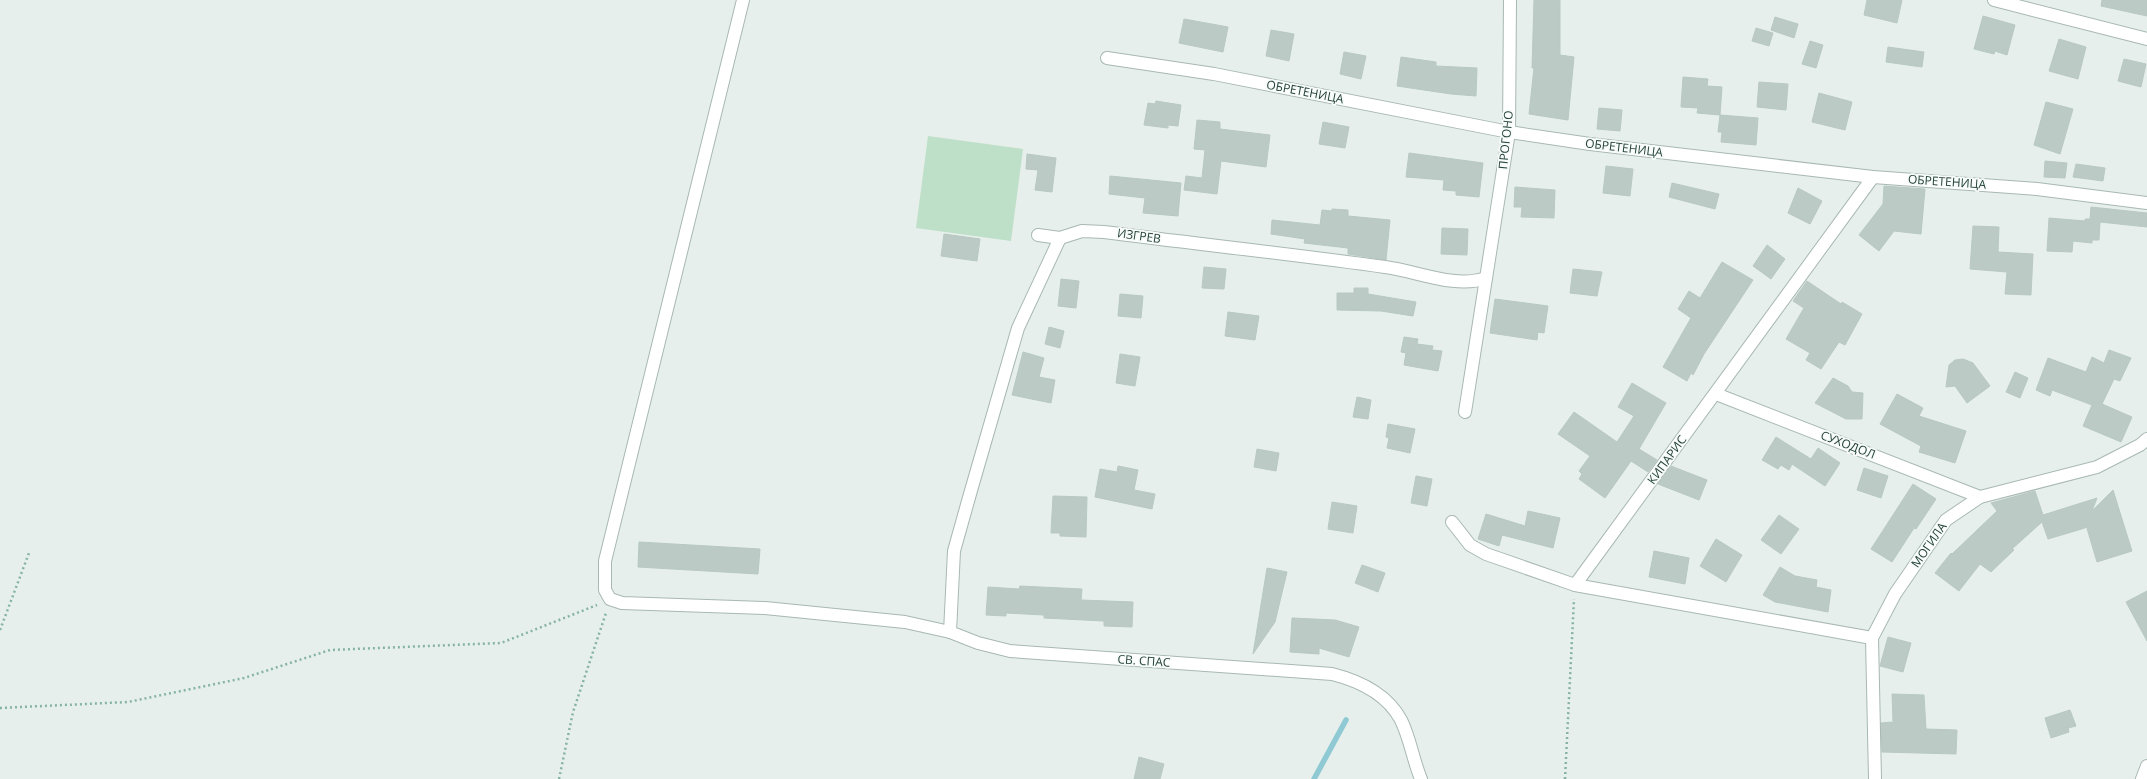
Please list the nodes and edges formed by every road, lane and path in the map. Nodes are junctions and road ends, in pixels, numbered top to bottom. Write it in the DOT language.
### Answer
graph roads {
  1 [pos="743,0"];
  2 [pos="1510,0"];
  3 [pos="1994,0"];
  4 [pos="2147,39"];
  5 [pos="1107,58"];
  6 [pos="1509,132"];
  7 [pos="1874,177"];
  8 [pos="2147,203"];
  9 [pos="1038,235"];
  10 [pos="1060,238"];
  11 [pos="1486,278"];
  12 [pos="1716,394"];
  13 [pos="1465,412"];
  14 [pos="2147,439"];
  15 [pos="1980,497"];
  16 [pos="1452,522"];
  17 [pos="29,553"];
  18 [pos="1575,585"];
  19 [pos="610,600"];
  20 [pos="0,630"];
  21 [pos="950,632"];
  22 [pos="1872,638"];
  23 [pos="0,708"];
  24 [pos="2147,766"];
  25 [pos="559,779"];
  26 [pos="1421,779"];
  27 [pos="1565,779"];
  28 [pos="1875,779"];
  29 [pos="2142,779"];
  1 -- 19 [label="street"];
  2 -- 6 [label="street, ПРОГОНО"];
  3 -- 4 [label="street"];
  5 -- 6 [label="street, ОБРЕТЕНИЦА"];
  6 -- 7 [label="street, ОБРЕТЕНИЦА"];
  6 -- 11 [label="street, ПРОГОНО"];
  7 -- 8 [label="street, ОБРЕТЕНИЦА"];
  7 -- 12 [label="street, КИПАРИС"];
  9 -- 10 [label="street"];
  10 -- 11 [label="street, ИЗГРЕВ"];
  10 -- 21 [label="street"];
  11 -- 13 [label="street, ПРОГОНО"];
  12 -- 15 [label="street, СУХОДОЛ"];
  12 -- 18 [label="street, КИПАРИС"];
  14 -- 15 [label="street, МОГИЛА"];
  15 -- 22 [label="street, МОГИЛА"];
  16 -- 18 [label="street"];
  17 -- 20 [label="path"];
  18 -- 22 [label="street"];
  18 -- 27 [label="path"];
  19 -- 21 [label="street, СВ. СПАС"];
  19 -- 23 [label="path"];
  19 -- 25 [label="path"];
  21 -- 26 [label="street, СВ. СПАС"];
  22 -- 28 [label="street, МОГИЛА"];
  24 -- 29 [label="street"];
}
